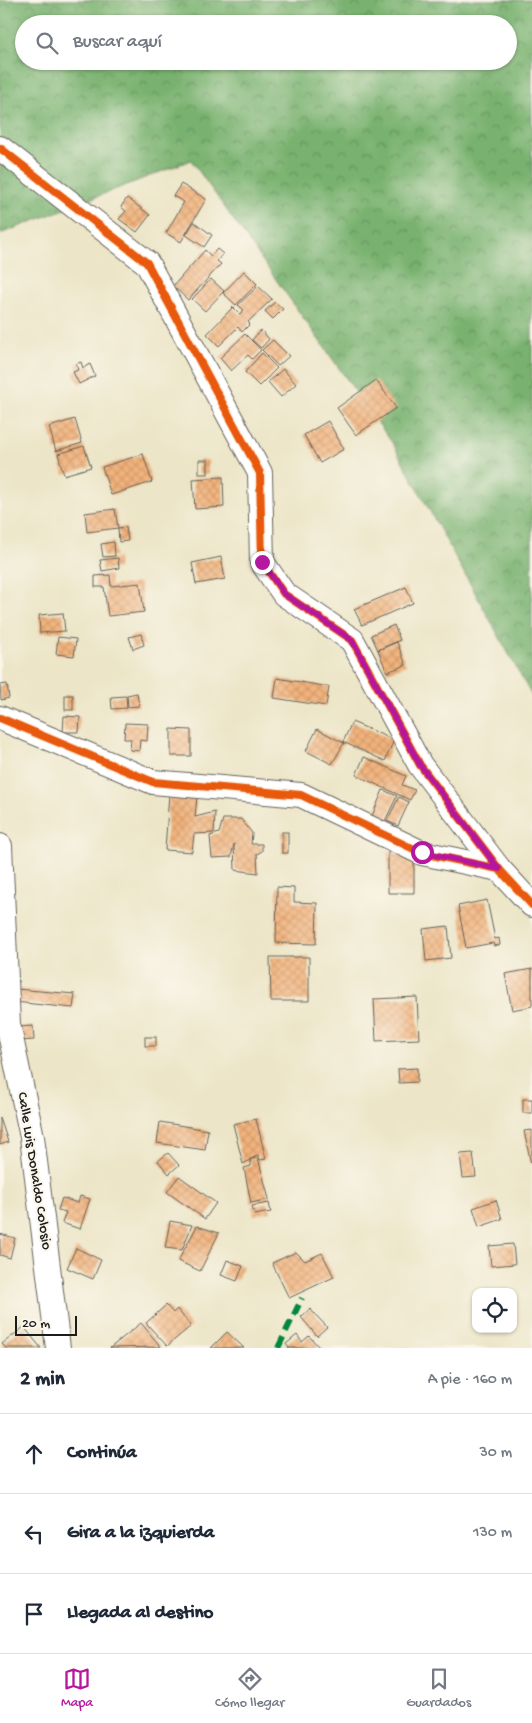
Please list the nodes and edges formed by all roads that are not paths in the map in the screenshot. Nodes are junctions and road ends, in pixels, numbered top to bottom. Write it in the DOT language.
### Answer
graph roads {
  1 [pos="0,148"];
  2 [pos="0,718"];
  3 [pos="0,846"];
  4 [pos="499,869"];
  5 [pos="532,904"];
  6 [pos="58,1348"];
  1 -- 4 [label="street"];
  2 -- 4 [label="street"];
  3 -- 6 [label="street, Calle Luis Donaldo Colosio"];
  4 -- 5 [label="street"];
}
